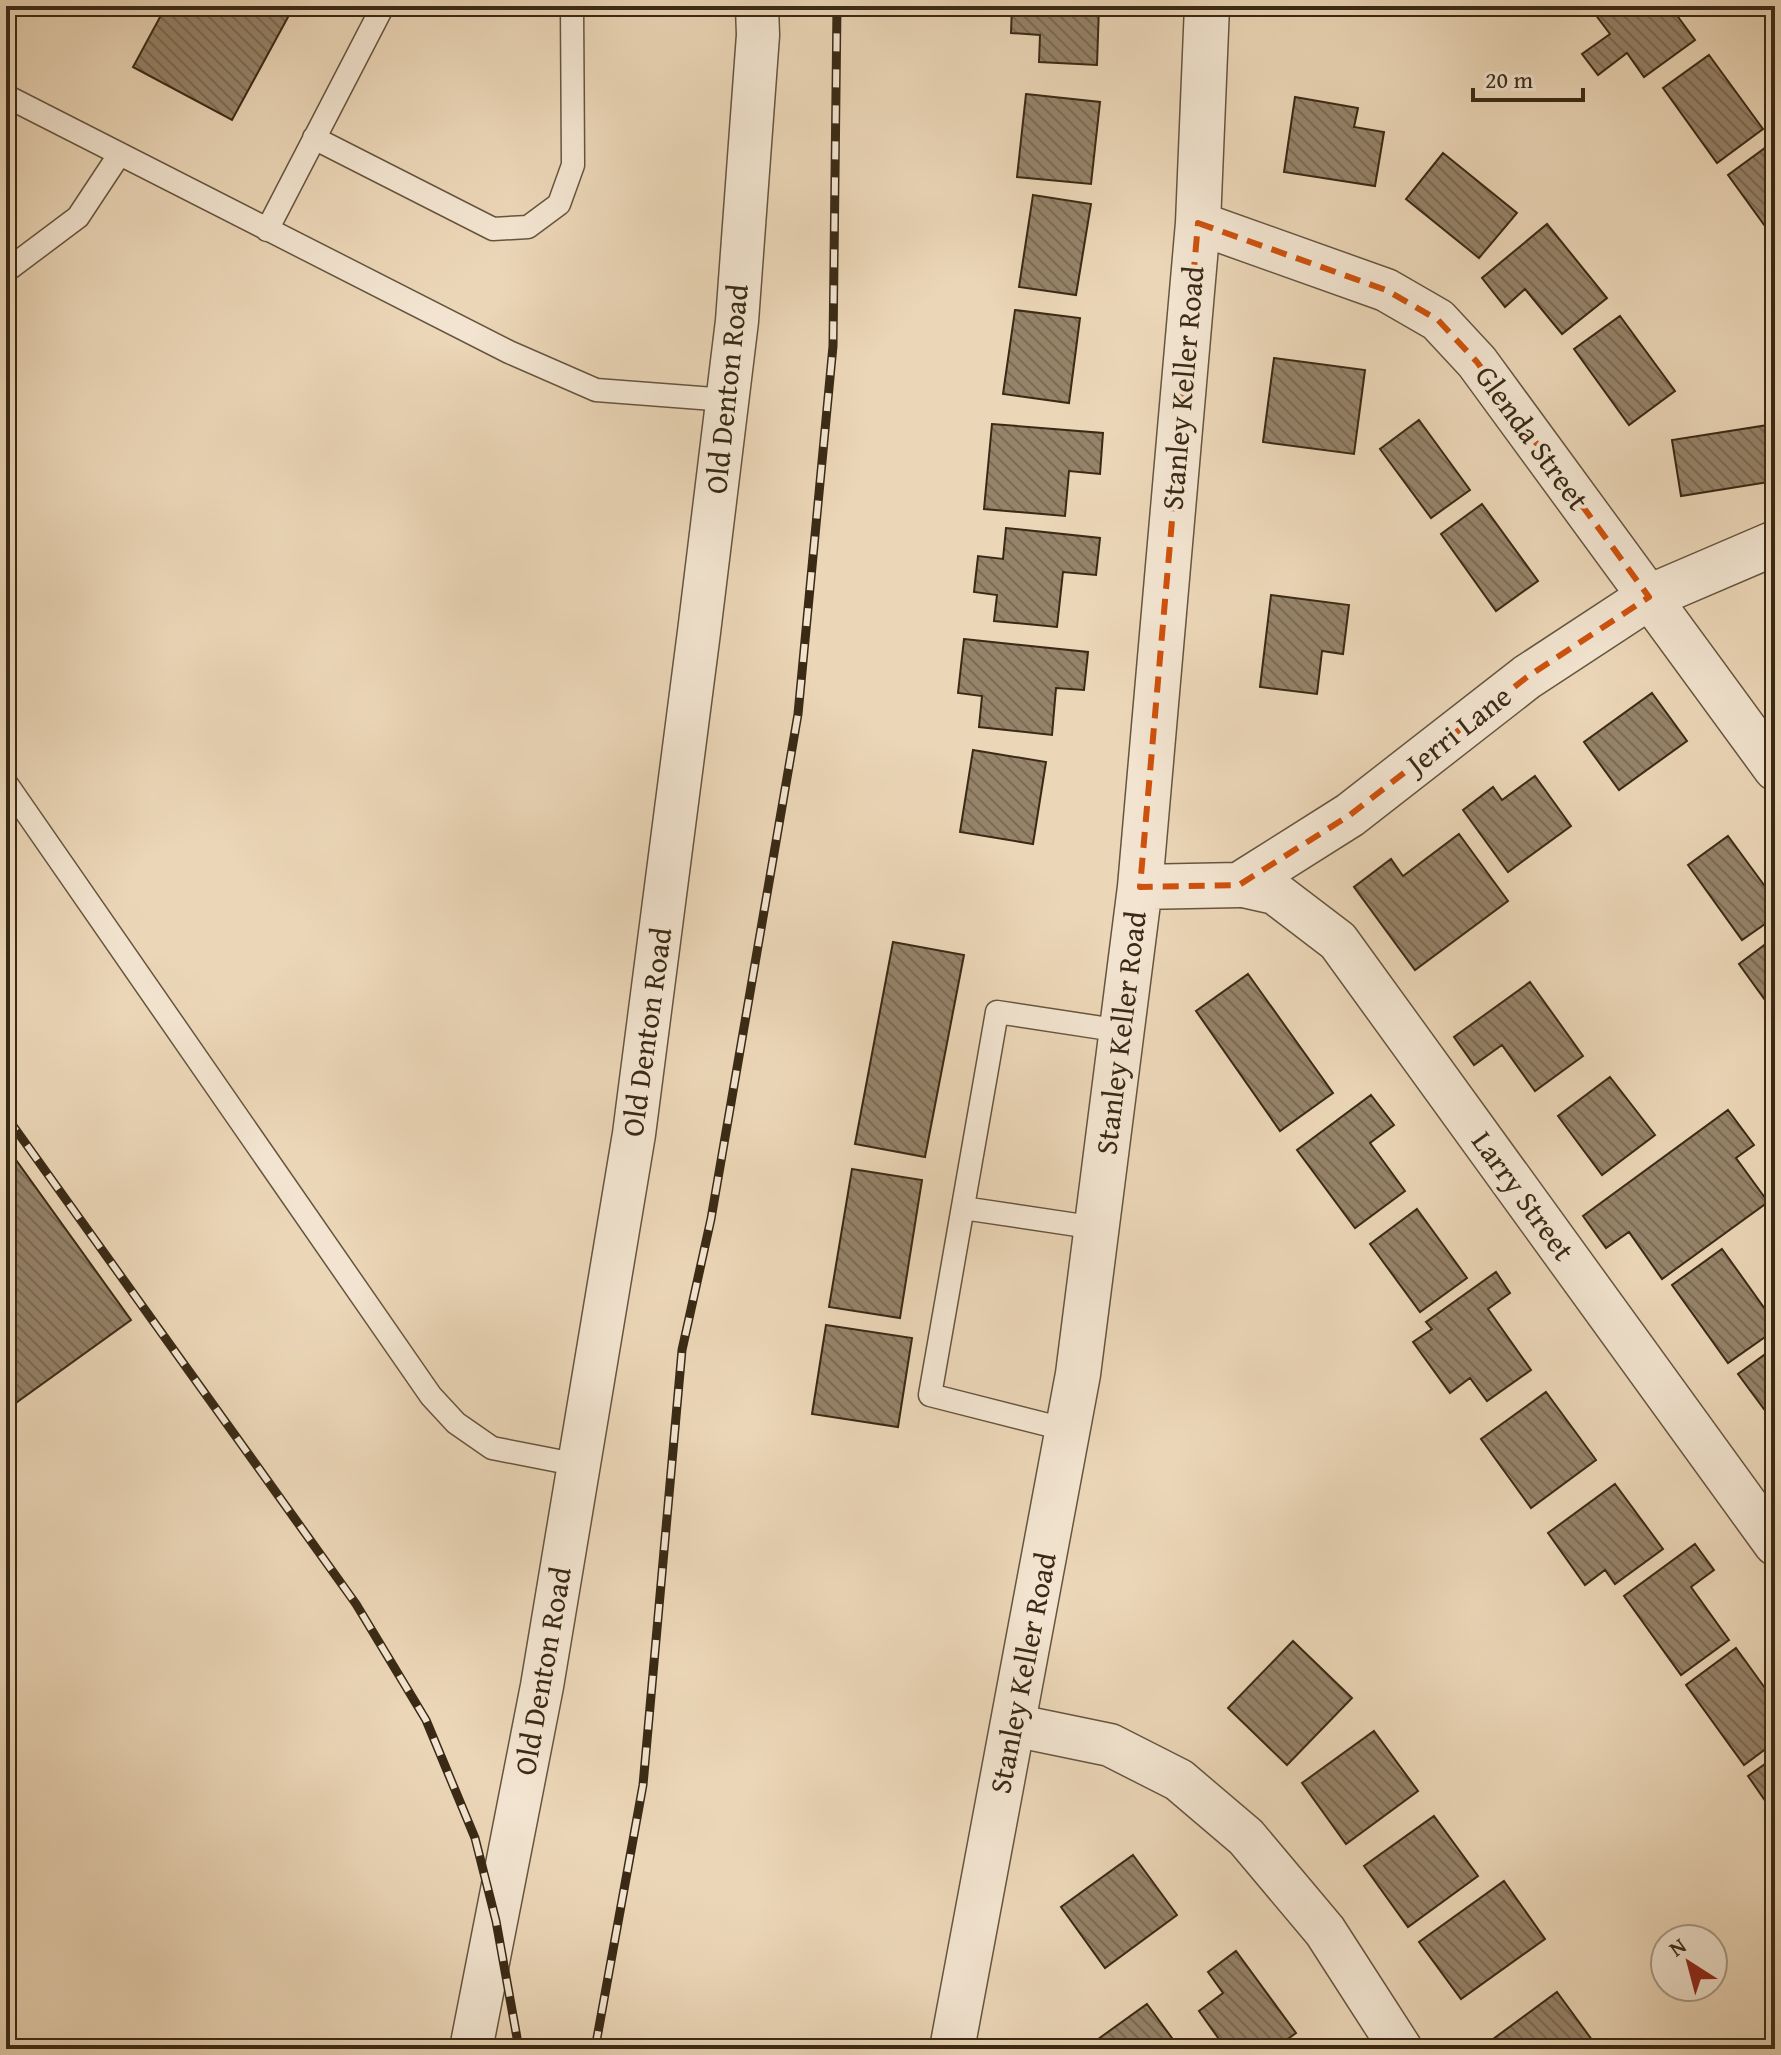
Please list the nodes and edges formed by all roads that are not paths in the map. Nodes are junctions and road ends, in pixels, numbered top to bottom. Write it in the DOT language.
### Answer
graph roads {
  1 [pos="383,6"];
  2 [pos="572,6"];
  3 [pos="757,6"];
  4 [pos="1207,6"];
  5 [pos="6,96"];
  6 [pos="314,138"];
  7 [pos="119,155"];
  8 [pos="1198,223"];
  9 [pos="267,230"];
  10 [pos="6,271"];
  11 [pos="727,400"];
  12 [pos="1775,543"];
  13 [pos="1649,597"];
  14 [pos="1775,769"];
  15 [pos="6,783"];
  16 [pos="1239,885"];
  17 [pos="1140,887"];
  18 [pos="1122,1031"];
  19 [pos="963,1208"];
  20 [pos="1097,1228"];
  21 [pos="1068,1430"];
  22 [pos="579,1465"];
  23 [pos="1775,1544"];
  24 [pos="1013,1725"];
  25 [pos="471,2049"];
  26 [pos="952,2049"];
  27 [pos="1401,2049"];
  1 -- 6 [label="lane"];
  2 -- 6 [label="lane"];
  3 -- 11 [label="street, Old Denton Road"];
  4 -- 8 [label="street, Stanley Keller Road"];
  5 -- 7 [label="lane"];
  6 -- 9 [label="lane"];
  7 -- 9 [label="lane"];
  7 -- 10 [label="lane"];
  8 -- 13 [label="street, Glenda Street"];
  8 -- 17 [label="street, Stanley Keller Road"];
  9 -- 11 [label="lane"];
  11 -- 22 [label="street, Old Denton Road"];
  12 -- 13 [label="street, Jerri Lane"];
  13 -- 14 [label="street, Glenda Street"];
  13 -- 16 [label="street, Jerri Lane"];
  15 -- 22 [label="lane"];
  16 -- 17 [label="street"];
  16 -- 23 [label="street, Larry Street"];
  17 -- 18 [label="street, Stanley Keller Road"];
  18 -- 19 [label="lane"];
  18 -- 20 [label="street, Stanley Keller Road"];
  19 -- 20 [label="lane"];
  19 -- 21 [label="lane"];
  20 -- 21 [label="street, Stanley Keller Road"];
  21 -- 24 [label="street, Stanley Keller Road"];
  22 -- 25 [label="street, Old Denton Road"];
  24 -- 26 [label="street, Stanley Keller Road"];
  24 -- 27 [label="street"];
}
